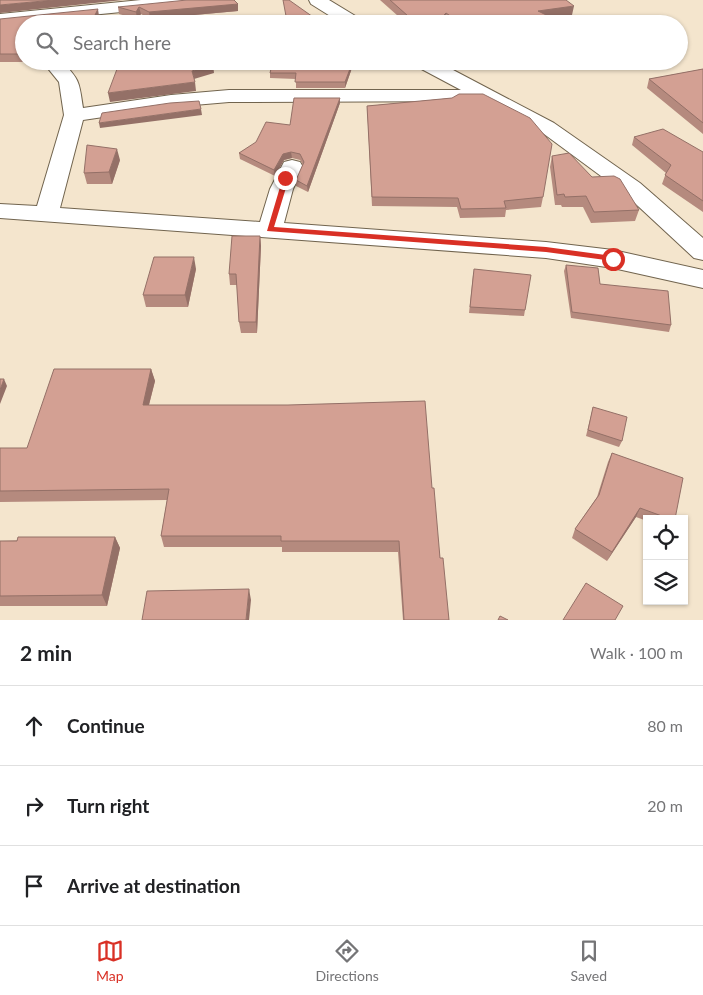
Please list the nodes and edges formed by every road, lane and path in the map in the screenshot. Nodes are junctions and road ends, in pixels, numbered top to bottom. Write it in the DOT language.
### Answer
graph roads {
  1 [pos="192,0"];
  2 [pos="318,0"];
  3 [pos="42,13"];
  4 [pos="28,15"];
  5 [pos="342,15"];
  6 [pos="15,17"];
  7 [pos="0,19"];
  8 [pos="59,70"];
  9 [pos="439,70"];
  10 [pos="488,95"];
  11 [pos="74,115"];
  12 [pos="292,167"];
  13 [pos="0,211"];
  14 [pos="47,213"];
  15 [pos="270,229"];
  16 [pos="703,252"];
  17 [pos="703,279"];
  1 -- 3 [label="street"];
  2 -- 5 [label="street"];
  3 -- 4 [label="street"];
  6 -- 7 [label="street"];
  8 -- 11 [label="street"];
  9 -- 10 [label="street"];
  10 -- 11 [label="street"];
  10 -- 16 [label="street"];
  11 -- 14 [label="street"];
  12 -- 15 [label="street"];
  13 -- 14 [label="street"];
  14 -- 15 [label="street"];
  15 -- 17 [label="street"];
}
